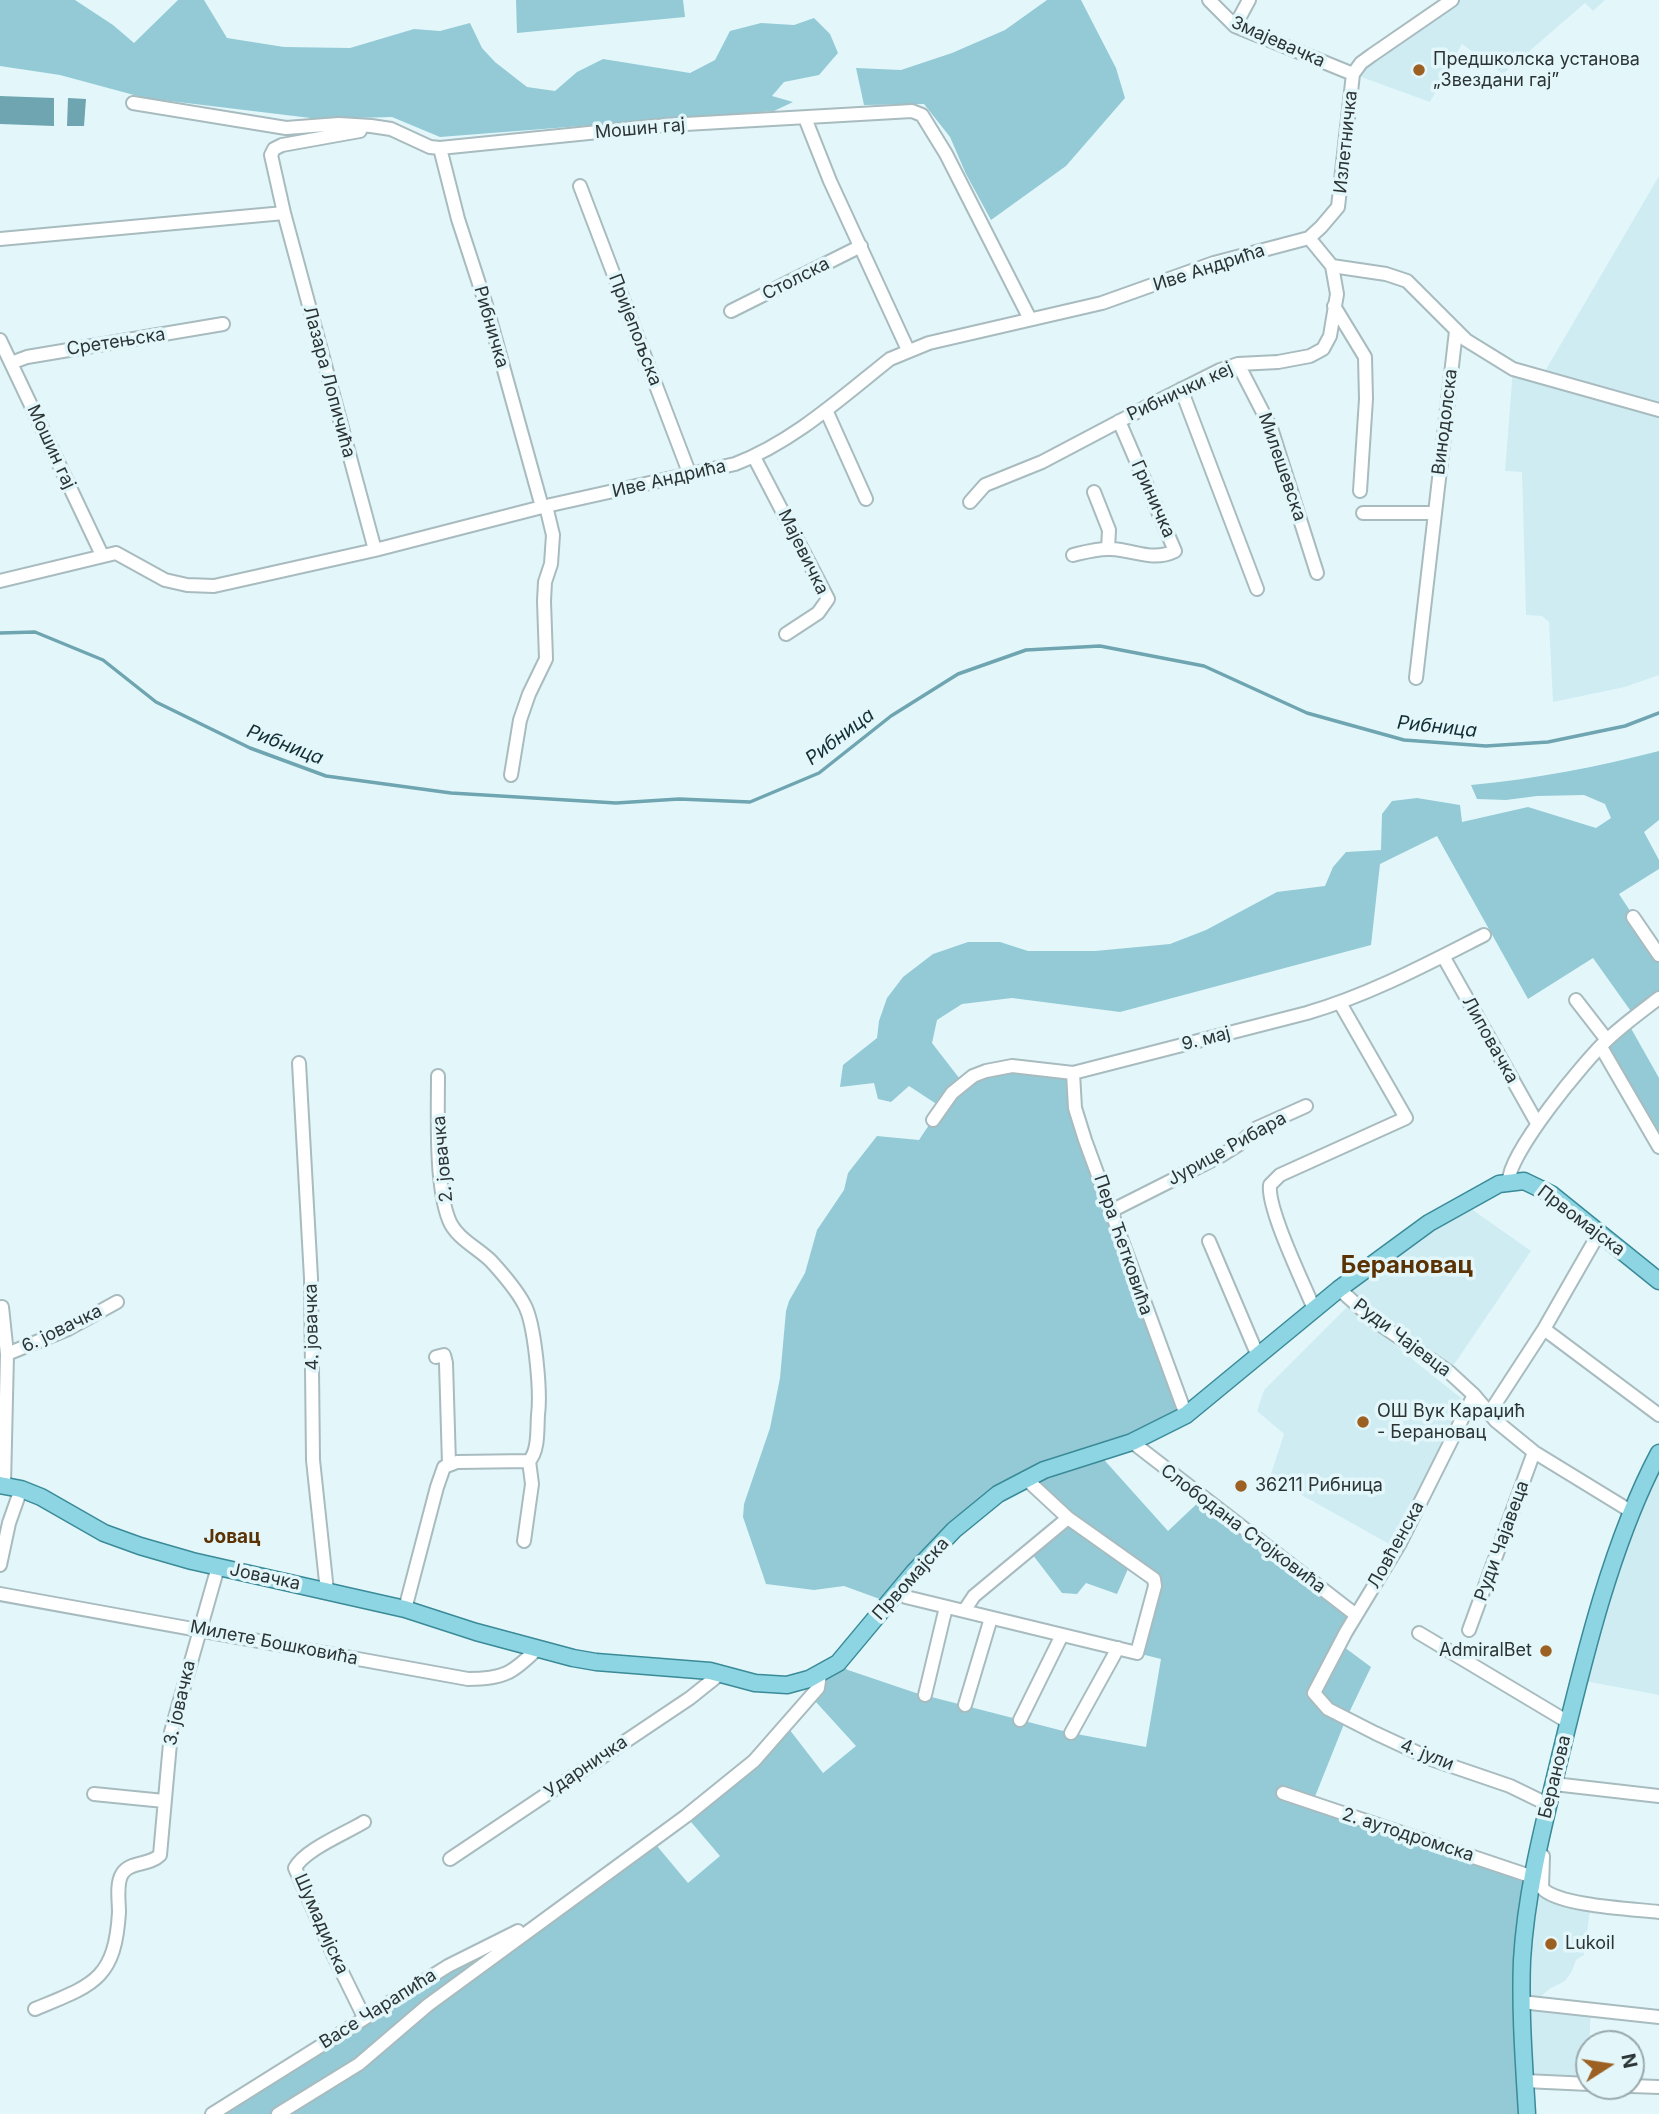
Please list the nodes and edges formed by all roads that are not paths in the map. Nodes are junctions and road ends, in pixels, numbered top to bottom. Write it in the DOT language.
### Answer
graph roads {
  1 [pos="1209,0"];
  2 [pos="1250,0"];
  3 [pos="1452,0"];
  4 [pos="1235,26"];
  5 [pos="1353,74"];
  6 [pos="132,103"];
  7 [pos="805,118"];
  8 [pos="371,126"];
  9 [pos="440,148"];
  10 [pos="580,186"];
  11 [pos="284,213"];
  12 [pos="1309,238"];
  13 [pos="0,239"];
  14 [pos="861,246"];
  15 [pos="1332,265"];
  16 [pos="1334,306"];
  17 [pos="731,311"];
  18 [pos="1030,319"];
  19 [pos="223,324"];
  20 [pos="1455,331"];
  21 [pos="0,340"];
  22 [pos="908,350"];
  23 [pos="11,363"];
  24 [pos="1238,364"];
  25 [pos="1181,390"];
  26 [pos="826,410"];
  27 [pos="1659,410"];
  28 [pos="1119,421"];
  29 [pos="754,457"];
  30 [pos="690,475"];
  31 [pos="1360,491"];
  32 [pos="1094,492"];
  33 [pos="866,499"];
  34 [pos="970,502"];
  35 [pos="544,506"];
  36 [pos="1363,513"];
  37 [pos="1434,513"];
  38 [pos="1108,549"];
  39 [pos="375,550"];
  40 [pos="102,555"];
  41 [pos="1073,555"];
  42 [pos="1317,573"];
  43 [pos="0,581"];
  44 [pos="1256,589"];
  45 [pos="786,634"];
  46 [pos="1416,678"];
  47 [pos="511,775"];
  48 [pos="1633,917"];
  49 [pos="1485,935"];
  50 [pos="1659,955"];
  51 [pos="1443,956"];
  52 [pos="1659,998"];
  53 [pos="1576,1000"];
  54 [pos="1340,1003"];
  55 [pos="1604,1043"];
  56 [pos="299,1063"];
  57 [pos="1073,1073"];
  58 [pos="438,1076"];
  59 [pos="1306,1106"];
  60 [pos="933,1120"];
  61 [pos="1537,1123"];
  62 [pos="1659,1147"];
  63 [pos="1509,1181"];
  64 [pos="1111,1211"];
  65 [pos="1600,1233"];
  66 [pos="1209,1241"];
  67 [pos="1659,1281"];
  68 [pos="1339,1289"];
  69 [pos="117,1302"];
  70 [pos="2,1307"];
  71 [pos="1314,1310"];
  72 [pos="1544,1329"];
  73 [pos="7,1354"];
  74 [pos="1258,1356"];
  75 [pos="436,1357"];
  76 [pos="1501,1395"];
  77 [pos="1476,1396"];
  78 [pos="1490,1412"];
  79 [pos="1186,1415"];
  80 [pos="1659,1415"];
  81 [pos="1132,1442"];
  82 [pos="1534,1452"];
  83 [pos="1659,1453"];
  84 [pos="529,1461"];
  85 [pos="449,1464"];
  86 [pos="1026,1478"];
  87 [pos="8,1487"];
  88 [pos="1632,1512"];
  89 [pos="1068,1518"];
  90 [pos="524,1541"];
  91 [pos="0,1565"];
  92 [pos="218,1567"];
  93 [pos="327,1591"];
  94 [pos="896,1592"];
  95 [pos="0,1594"];
  96 [pos="946,1607"];
  97 [pos="405,1609"];
  98 [pos="964,1611"];
  99 [pos="1356,1615"];
  100 [pos="991,1618"];
  101 [pos="199,1629"];
  102 [pos="1469,1630"];
  103 [pos="1419,1633"];
  104 [pos="1062,1635"];
  105 [pos="538,1648"];
  106 [pos="1118,1648"];
  107 [pos="720,1674"];
  108 [pos="820,1674"];
  109 [pos="1314,1693"];
  110 [pos="925,1695"];
  111 [pos="965,1705"];
  112 [pos="1020,1720"];
  113 [pos="1568,1722"];
  114 [pos="1072,1733"];
  115 [pos="1553,1784"];
  116 [pos="1283,1793"];
  117 [pos="94,1794"];
  118 [pos="1659,1796"];
  119 [pos="164,1801"];
  120 [pos="1546,1811"];
  121 [pos="365,1822"];
  122 [pos="450,1859"];
  123 [pos="1533,1877"];
  124 [pos="1659,1912"];
  125 [pos="550,1915"];
  126 [pos="1521,2001"];
  127 [pos="35,2009"];
  128 [pos="363,2017"];
  129 [pos="1659,2017"];
  130 [pos="1525,2081"];
  131 [pos="1575,2083"];
  132 [pos="212,2114"];
  133 [pos="278,2114"];
  134 [pos="1527,2114"];
  1 -- 4 [label="street, Змајевачка"];
  2 -- 4 [label="street"];
  3 -- 5 [label="street, Излетничка"];
  4 -- 5 [label="street, Змајевачка"];
  5 -- 12 [label="street, Излетничка"];
  6 -- 8 [label="street, Мошин гај"];
  7 -- 9 [label="street, Мошин гај"];
  7 -- 14 [label="street"];
  7 -- 18 [label="street, Мошин гај"];
  8 -- 9 [label="street, Мошин гај"];
  8 -- 11 [label="street, Лазара Лопичића"];
  9 -- 35 [label="street, Рибничка"];
  10 -- 30 [label="street, Пријепољска"];
  11 -- 13 [label="street"];
  11 -- 39 [label="street, Лазара Лопичића"];
  12 -- 15 [label="street"];
  12 -- 18 [label="street, Иве Андрића"];
  14 -- 17 [label="street, Столска"];
  14 -- 22 [label="street"];
  15 -- 16 [label="street, Рибнички кеј"];
  15 -- 20 [label="street"];
  16 -- 24 [label="street, Рибнички кеј"];
  16 -- 31 [label="street"];
  18 -- 22 [label="street, Иве Андрића"];
  19 -- 23 [label="street, Сретењска"];
  20 -- 27 [label="street"];
  20 -- 37 [label="street, Винодолска"];
  21 -- 23 [label="street, Мошин гај"];
  22 -- 26 [label="street, Иве Андрића"];
  23 -- 40 [label="street, Мошин гај"];
  24 -- 25 [label="street, Рибнички кеј"];
  24 -- 42 [label="street, Милешевска"];
  25 -- 28 [label="street, Рибнички кеј"];
  25 -- 44 [label="street"];
  26 -- 29 [label="street, Иве Андрића"];
  26 -- 33 [label="street"];
  28 -- 34 [label="street, Рибнички кеј"];
  28 -- 38 [label="street, Гриничка"];
  29 -- 30 [label="street, Иве Андрића"];
  29 -- 45 [label="street, Мајевичка"];
  30 -- 35 [label="street, Иве Андрића"];
  32 -- 38 [label="street"];
  35 -- 39 [label="street, Иве Андрића"];
  35 -- 47 [label="street, Рибничка"];
  36 -- 37 [label="street"];
  37 -- 46 [label="street, Винодолска"];
  38 -- 41 [label="street, Гриничка"];
  39 -- 40 [label="street, Иве Андрића"];
  40 -- 43 [label="street, Иве Андрића"];
  48 -- 50 [label="street"];
  49 -- 51 [label="street, 9. мај"];
  51 -- 54 [label="street, 9. мај"];
  51 -- 61 [label="street, Липовачка"];
  52 -- 55 [label="street"];
  53 -- 55 [label="street"];
  54 -- 57 [label="street, 9. мај"];
  54 -- 71 [label="street"];
  55 -- 61 [label="street"];
  55 -- 62 [label="street"];
  56 -- 93 [label="street, 4. јовачка"];
  57 -- 60 [label="street, 9. мај"];
  57 -- 64 [label="street, Пера Ћетковића"];
  58 -- 84 [label="street, 2. јовачка"];
  59 -- 64 [label="street, Јурице Рибара"];
  61 -- 63 [label="street"];
  63 -- 65 [label="main road, Првомајска"];
  63 -- 68 [label="main road, Првомајска"];
  64 -- 79 [label="street, Пера Ћетковића"];
  65 -- 67 [label="main road, Првомајска"];
  65 -- 72 [label="street"];
  66 -- 74 [label="street"];
  68 -- 71 [label="main road, Првомајска"];
  68 -- 77 [label="street, Руди Чајевца"];
  69 -- 73 [label="street, 6. јовачка"];
  70 -- 73 [label="street, 6. јовачка"];
  71 -- 74 [label="main road, Првомајска"];
  72 -- 76 [label="street"];
  72 -- 80 [label="street"];
  73 -- 87 [label="street, 6. јовачка"];
  74 -- 79 [label="main road, Првомајска"];
  75 -- 85 [label="street"];
  76 -- 77 [label="street"];
  76 -- 78 [label="street"];
  77 -- 78 [label="street, Руди Чајевца"];
  77 -- 99 [label="street, Ловћенска"];
  78 -- 82 [label="street, Руди Чајевца"];
  79 -- 81 [label="main road, Првомајска"];
  81 -- 86 [label="main road, Првомајска"];
  81 -- 99 [label="street, Слободана Стојковића"];
  82 -- 88 [label="street, Руди Чајевца"];
  82 -- 102 [label="street, Руди Чајавеца"];
  83 -- 88 [label="main road, Беранова"];
  84 -- 85 [label="street"];
  84 -- 90 [label="street, 2. јовачка"];
  85 -- 97 [label="street"];
  86 -- 89 [label="street"];
  86 -- 94 [label="main road, Првомајска"];
  87 -- 91 [label="street, 6. јовачка"];
  87 -- 92 [label="main road, Јовачка"];
  88 -- 113 [label="main road, Беранова"];
  89 -- 98 [label="street"];
  89 -- 106 [label="street"];
  92 -- 93 [label="main road, Јовачка"];
  92 -- 101 [label="street, 3. јовачка"];
  93 -- 97 [label="main road, Јовачка"];
  94 -- 96 [label="street"];
  94 -- 108 [label="main road, Првомајска"];
  95 -- 101 [label="street, Милете Бошковића"];
  96 -- 98 [label="street"];
  96 -- 110 [label="street"];
  97 -- 105 [label="main road, Јовачка"];
  98 -- 100 [label="street"];
  99 -- 109 [label="street, Ловћенска"];
  100 -- 104 [label="street"];
  100 -- 111 [label="street"];
  101 -- 105 [label="street, Милете Бошковића"];
  101 -- 119 [label="street, 3. јовачка"];
  103 -- 113 [label="street"];
  104 -- 106 [label="street"];
  104 -- 112 [label="street"];
  105 -- 107 [label="main road, Првомајска"];
  106 -- 114 [label="street"];
  107 -- 108 [label="main road, Првомајска"];
  107 -- 122 [label="street, Ударничка"];
  108 -- 125 [label="street"];
  109 -- 120 [label="street, 4. јули"];
  113 -- 115 [label="main road, Беранова"];
  115 -- 118 [label="street"];
  115 -- 120 [label="main road, Беранова"];
  116 -- 123 [label="street, 2. аутодромска"];
  117 -- 119 [label="street"];
  119 -- 127 [label="street, 3. јовачка"];
  120 -- 123 [label="main road, Беранова"];
  120 -- 124 [label="street"];
  121 -- 128 [label="street, Шумадијска"];
  123 -- 126 [label="main road, Беранова"];
  125 -- 128 [label="street, Васе Чарапића"];
  125 -- 133 [label="street, Васе Чарапића"];
  126 -- 129 [label="street"];
  126 -- 130 [label="main road, Беранова"];
  128 -- 132 [label="street, Васе Чарапића"];
  130 -- 131 [label="street"];
  130 -- 134 [label="main road, Беранова"];
}
